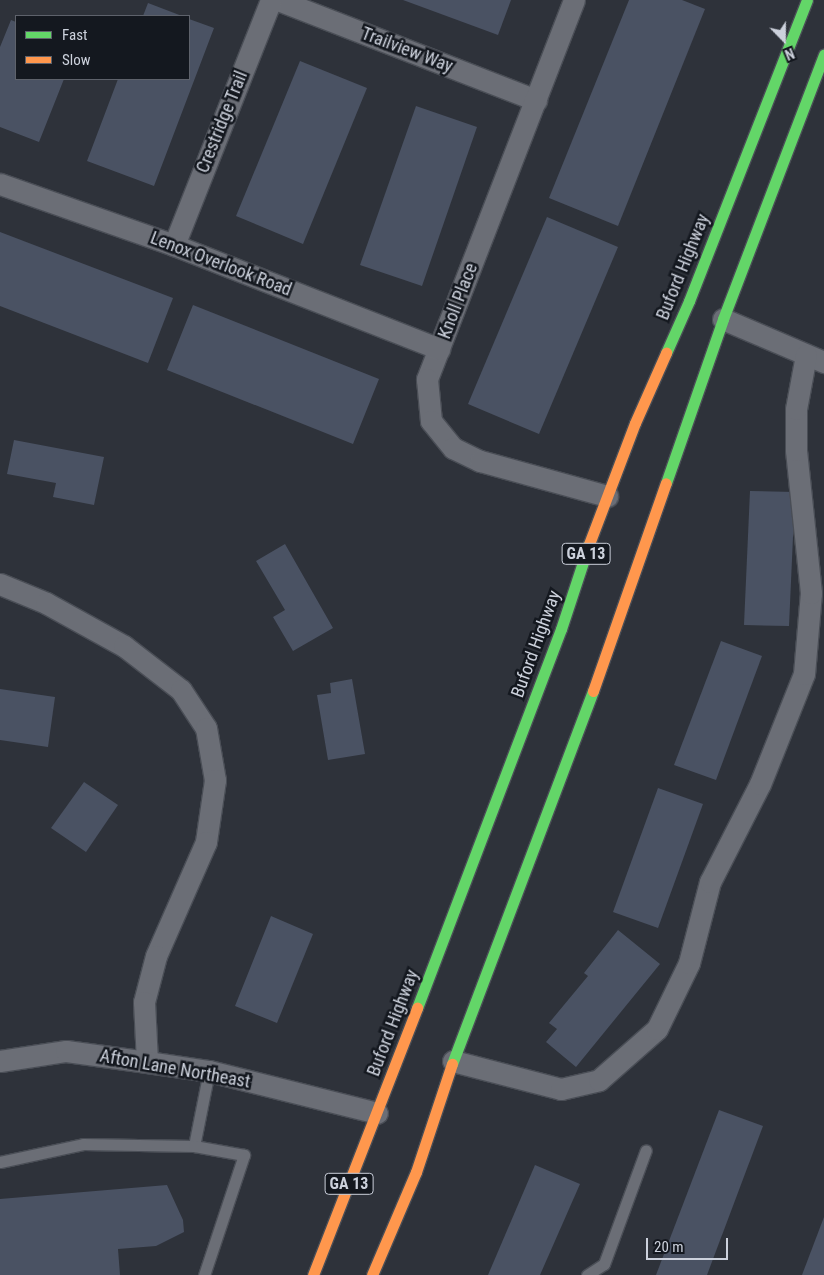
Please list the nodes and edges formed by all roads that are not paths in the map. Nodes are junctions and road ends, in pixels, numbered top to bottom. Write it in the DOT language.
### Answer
graph roads {
  1 [pos="271,0"];
  2 [pos="278,0"];
  3 [pos="574,0"];
  4 [pos="808,0"];
  5 [pos="824,55"];
  6 [pos="536,100"];
  7 [pos="0,184"];
  8 [pos="174,245"];
  9 [pos="723,319"];
  10 [pos="439,349"];
  11 [pos="815,358"];
  12 [pos="607,496"];
  13 [pos="0,584"];
  14 [pos="0,1061"];
  15 [pos="453,1061"];
  16 [pos="147,1062"];
  17 [pos="209,1071"];
  18 [pos="377,1113"];
  19 [pos="194,1146"];
  20 [pos="646,1150"];
  21 [pos="0,1162"];
  22 [pos="204,1275"];
  23 [pos="313,1275"];
  24 [pos="372,1275"];
  25 [pos="587,1275"];
  1 -- 8 [label="street, Crestridge Trail"];
  2 -- 6 [label="street, Trailview Way"];
  3 -- 6 [label="street, Knoll Place"];
  4 -- 12 [label="main road, Buford Highway / GA 13"];
  5 -- 9 [label="main road, GA 13"];
  6 -- 10 [label="street, Knoll Place"];
  7 -- 8 [label="street, Lenox Overlook Road"];
  8 -- 10 [label="street, Lenox Overlook Road"];
  9 -- 11 [label="street"];
  9 -- 15 [label="main road, GA 13"];
  10 -- 12 [label="street, Knoll Place"];
  11 -- 15 [label="street"];
  12 -- 18 [label="main road, Buford Highway / GA 13"];
  13 -- 16 [label="street"];
  14 -- 16 [label="street, Afton Lane Northeast"];
  15 -- 24 [label="main road, GA 13"];
  16 -- 17 [label="street, Afton Lane Northeast"];
  17 -- 18 [label="street, Afton Lane Northeast"];
  17 -- 19 [label="lane"];
  18 -- 23 [label="main road, Buford Highway / GA 13"];
  19 -- 21 [label="lane"];
  19 -- 22 [label="lane"];
  20 -- 25 [label="lane"];
}
